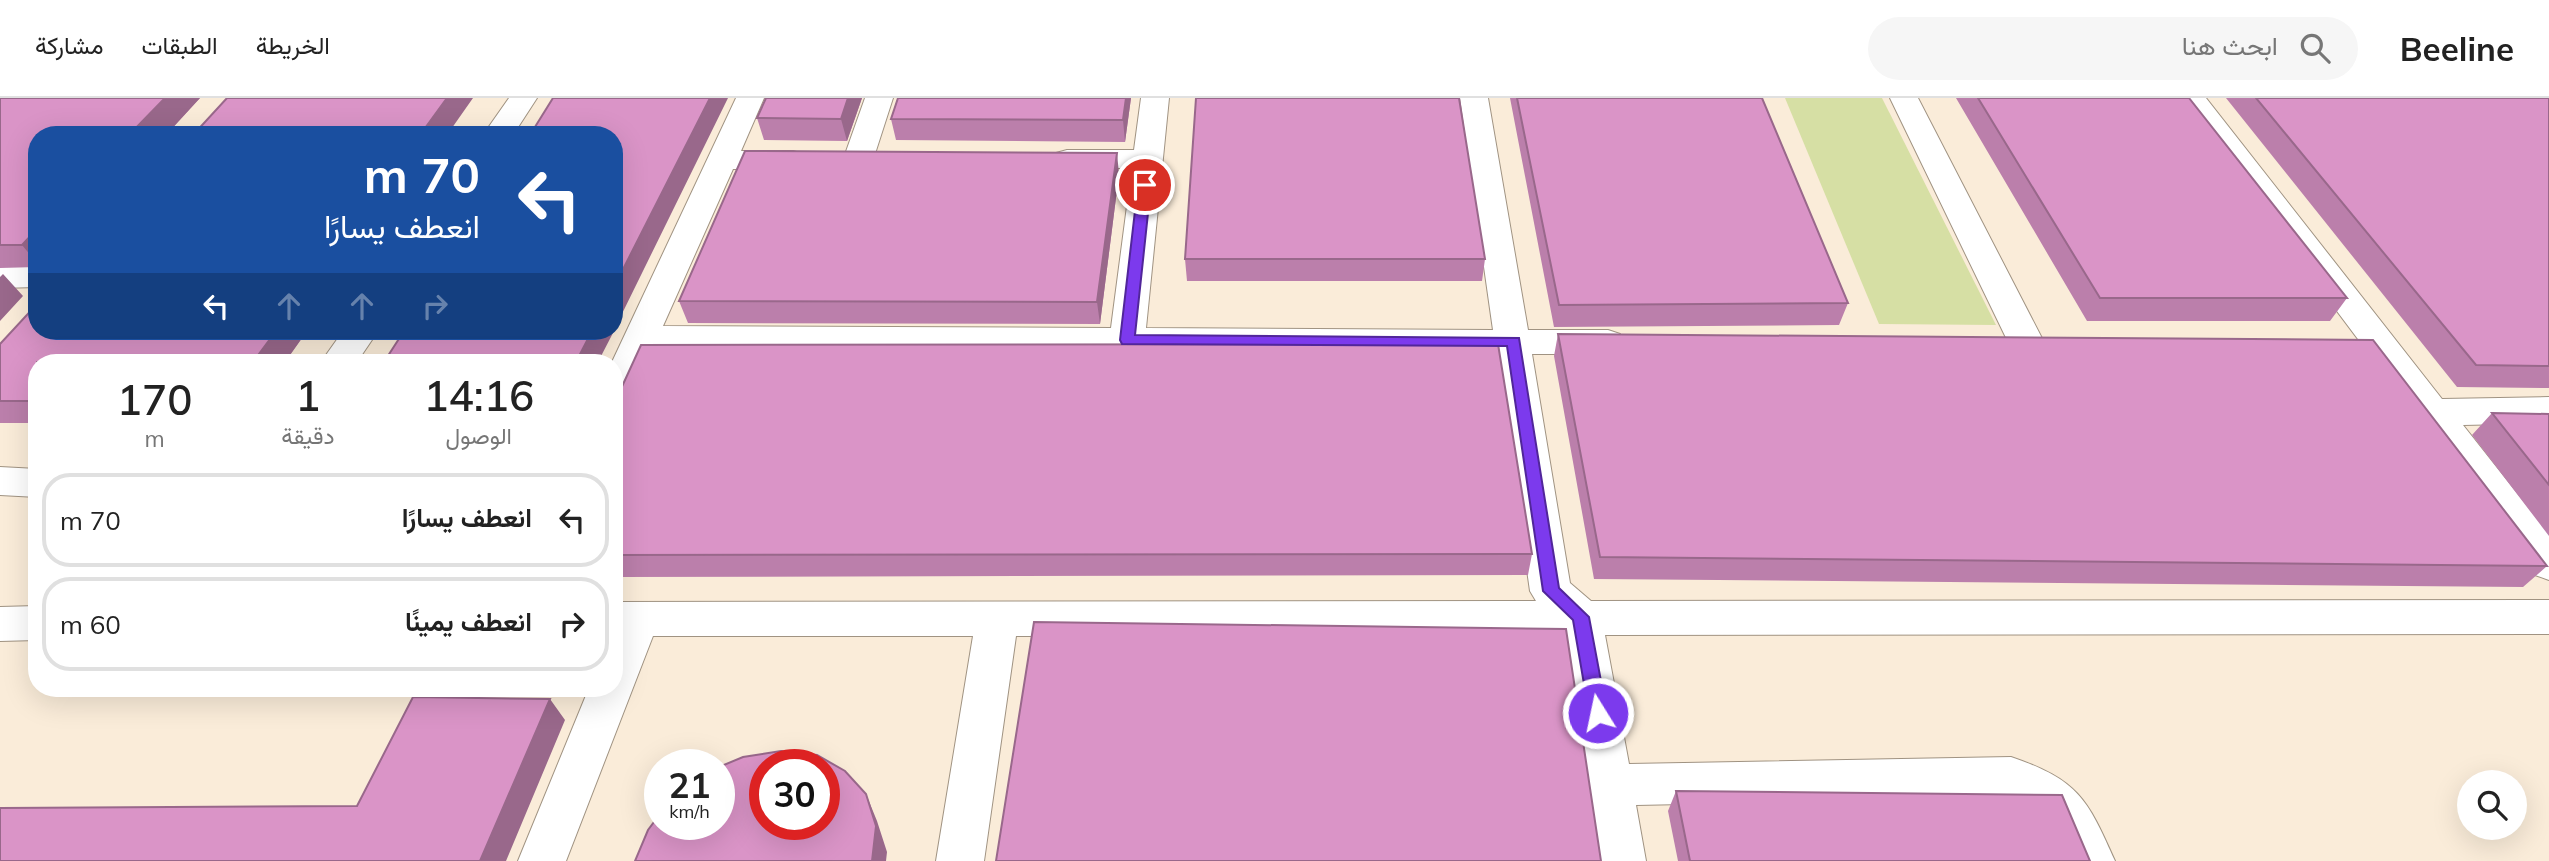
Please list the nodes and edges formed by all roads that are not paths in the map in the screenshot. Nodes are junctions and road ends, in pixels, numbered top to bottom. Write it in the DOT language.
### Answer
graph roads {
  1 [pos="523,98"];
  2 [pos="750,98"];
  3 [pos="879,98"];
  4 [pos="1154,98"];
  5 [pos="1474,98"];
  6 [pos="1904,98"];
  7 [pos="2191,98"];
  8 [pos="504,126"];
  9 [pos="1037,159"];
  10 [pos="1148,159"];
  11 [pos="722,160"];
  12 [pos="28,276"];
  13 [pos="0,277"];
  14 [pos="641,338"];
  15 [pos="1127,340"];
  16 [pos="1514,342"];
  17 [pos="1639,342"];
  18 [pos="1985,343"];
  19 [pos="2341,346"];
  20 [pos="2382,346"];
  21 [pos="623,377"];
  22 [pos="2549,410"];
  23 [pos="2432,412"];
  24 [pos="0,481"];
  25 [pos="28,482"];
  26 [pos="2549,564"];
  27 [pos="1581,617"];
  28 [pos="2549,617"];
  29 [pos="626,619"];
  30 [pos="997,619"];
  31 [pos="28,623"];
  32 [pos="0,624"];
  33 [pos="607,697"];
  34 [pos="1611,785"];
  35 [pos="542,861"];
  36 [pos="960,861"];
  37 [pos="1622,861"];
  38 [pos="2091,861"];
  1 -- 8 [label="street"];
  2 -- 11 [label="street"];
  3 -- 11 [label="street"];
  4 -- 10 [label="street"];
  5 -- 16 [label="street"];
  6 -- 18 [label="street"];
  7 -- 20 [label="street"];
  9 -- 10 [label="street"];
  10 -- 15 [label="street"];
  11 -- 14 [label="street"];
  12 -- 13 [label="street"];
  14 -- 15 [label="street"];
  14 -- 21 [label="street"];
  15 -- 16 [label="street"];
  16 -- 17 [label="street"];
  16 -- 27 [label="street"];
  19 -- 20 [label="street"];
  20 -- 23 [label="street"];
  22 -- 23 [label="street"];
  23 -- 26 [label="street"];
  24 -- 25 [label="street"];
  27 -- 28 [label="street"];
  27 -- 30 [label="street"];
  27 -- 34 [label="street"];
  29 -- 30 [label="street"];
  30 -- 36 [label="street"];
  31 -- 32 [label="street"];
  33 -- 35 [label="street"];
  34 -- 37 [label="street"];
  34 -- 38 [label="street"];
}
